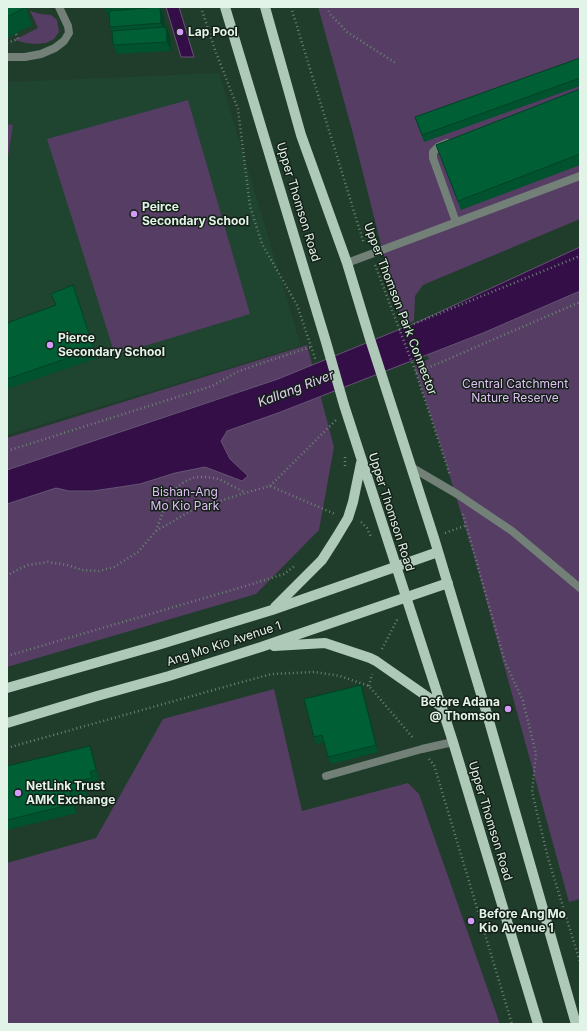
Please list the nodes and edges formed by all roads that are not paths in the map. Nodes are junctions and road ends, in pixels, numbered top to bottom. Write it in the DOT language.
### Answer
graph roads {
  1 [pos="59,7"];
  2 [pos="225,7"];
  3 [pos="265,7"];
  4 [pos="7,57"];
  5 [pos="452,141"];
  6 [pos="580,176"];
  7 [pos="456,222"];
  8 [pos="347,263"];
  9 [pos="362,462"];
  10 [pos="411,467"];
  11 [pos="438,552"];
  12 [pos="395,567"];
  13 [pos="448,583"];
  14 [pos="580,588"];
  15 [pos="405,598"];
  16 [pos="272,610"];
  17 [pos="261,647"];
  18 [pos="7,688"];
  19 [pos="442,707"];
  20 [pos="7,723"];
  21 [pos="453,742"];
  22 [pos="326,776"];
  23 [pos="538,1024"];
  24 [pos="576,1024"];
  1 -- 4 [label="street"];
  2 -- 9 [label="main road, Upper Thomson Road"];
  3 -- 8 [label="main road, Upper Thomson Road"];
  5 -- 7 [label="street"];
  6 -- 7 [label="street"];
  7 -- 8 [label="street"];
  8 -- 10 [label="main road, Upper Thomson Road"];
  9 -- 12 [label="main road, Upper Thomson Road"];
  9 -- 16 [label="main road"];
  10 -- 11 [label="main road, Upper Thomson Road"];
  10 -- 14 [label="street"];
  11 -- 12 [label="main road, Ang Mo Kio Avenue 1"];
  11 -- 13 [label="main road, Upper Thomson Road"];
  12 -- 15 [label="main road, Upper Thomson Road"];
  12 -- 16 [label="main road, Ang Mo Kio Avenue 1"];
  13 -- 15 [label="main road, Ang Mo Kio Avenue 1"];
  13 -- 24 [label="main road, Upper Thomson Road"];
  15 -- 17 [label="main road, Ang Mo Kio Avenue 1"];
  15 -- 19 [label="main road, Upper Thomson Road"];
  16 -- 18 [label="main road, Ang Mo Kio Avenue 1"];
  17 -- 19 [label="main road"];
  17 -- 20 [label="main road, Ang Mo Kio Avenue 1"];
  19 -- 21 [label="main road, Upper Thomson Road"];
  21 -- 22 [label="street"];
  21 -- 23 [label="main road, Upper Thomson Road"];
}
